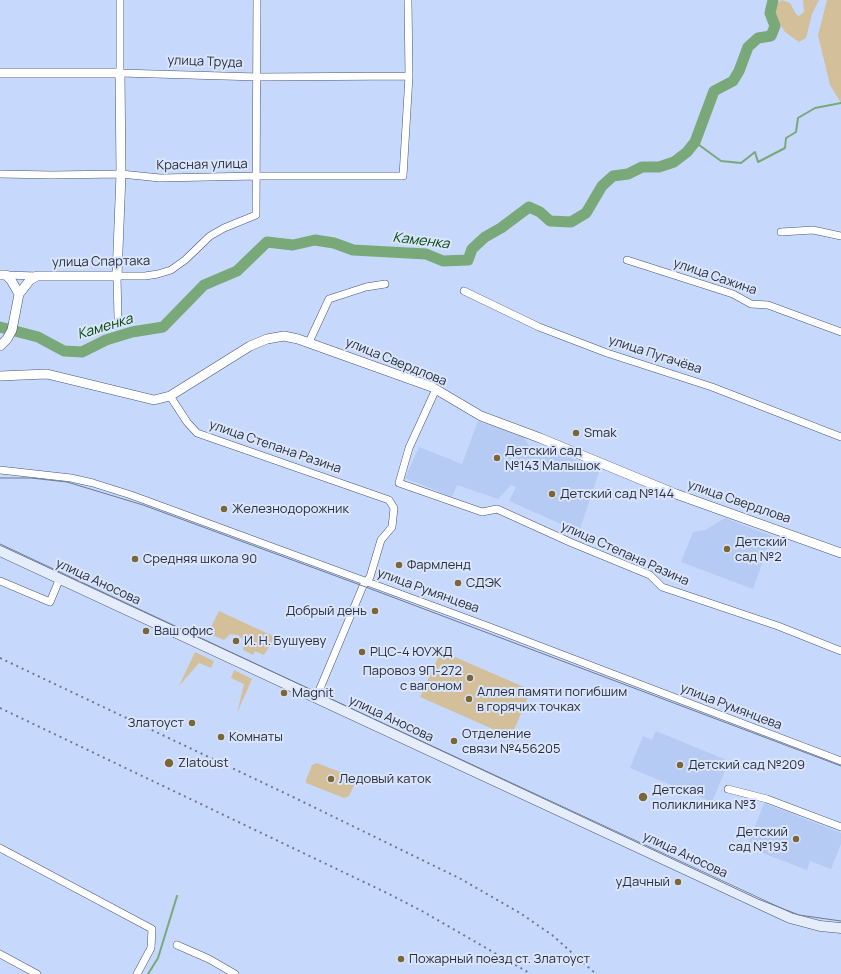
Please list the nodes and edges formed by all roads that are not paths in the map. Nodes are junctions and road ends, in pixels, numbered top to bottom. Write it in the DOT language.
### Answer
graph roads {
  1 [pos="120,0"];
  2 [pos="257,0"];
  3 [pos="408,0"];
  4 [pos="0,73"];
  5 [pos="120,73"];
  6 [pos="409,76"];
  7 [pos="258,77"];
  8 [pos="0,174"];
  9 [pos="121,174"];
  10 [pos="257,176"];
  11 [pos="781,232"];
  12 [pos="841,236"];
  13 [pos="627,260"];
  14 [pos="3,275"];
  15 [pos="37,276"];
  16 [pos="117,276"];
  17 [pos="385,284"];
  18 [pos="464,291"];
  19 [pos="20,294"];
  20 [pos="118,319"];
  21 [pos="841,332"];
  22 [pos="309,342"];
  23 [pos="3,343"];
  24 [pos="0,376"];
  25 [pos="436,389"];
  26 [pos="170,396"];
  27 [pos="841,437"];
  28 [pos="0,470"];
  29 [pos="0,551"];
  30 [pos="841,553"];
  31 [pos="60,578"];
  32 [pos="0,581"];
  33 [pos="367,581"];
  34 [pos="841,651"];
  35 [pos="316,698"];
  36 [pos="841,761"];
  37 [pos="728,789"];
  38 [pos="841,827"];
  39 [pos="0,848"];
  40 [pos="841,928"];
  41 [pos="177,945"];
  42 [pos="0,954"];
  43 [pos="37,974"];
  44 [pos="137,974"];
  45 [pos="235,974"];
  1 -- 5 [label="street"];
  2 -- 7 [label="street"];
  3 -- 6 [label="street"];
  4 -- 5 [label="street, улица Труда"];
  5 -- 7 [label="street, улица Труда"];
  5 -- 9 [label="street"];
  6 -- 7 [label="street, улица Труда"];
  6 -- 10 [label="street, Красная улица"];
  7 -- 10 [label="street"];
  8 -- 9 [label="street, Красная улица"];
  9 -- 10 [label="street, Красная улица"];
  9 -- 16 [label="street"];
  10 -- 16 [label="street, улица Спартака"];
  11 -- 12 [label="street"];
  13 -- 21 [label="street, улица Сажина"];
  14 -- 15 [label="street, улица Спартака"];
  14 -- 19 [label="street"];
  15 -- 16 [label="street, улица Спартака"];
  15 -- 19 [label="street"];
  16 -- 20 [label="street"];
  17 -- 22 [label="street"];
  18 -- 27 [label="street, улица Пугачёва"];
  19 -- 23 [label="street"];
  22 -- 25 [label="street, улица Свердлова"];
  22 -- 26 [label="street, улица Свердлова"];
  24 -- 26 [label="street"];
  25 -- 30 [label="street, улица Свердлова"];
  25 -- 34 [label="street, улица Степана Разина"];
  26 -- 33 [label="street, улица Степана Разина"];
  28 -- 33 [label="street, улица Румянцева"];
  29 -- 31 [label="main road, улица Аносова"];
  31 -- 32 [label="street"];
  31 -- 35 [label="main road, улица Аносова"];
  33 -- 35 [label="street"];
  33 -- 36 [label="street, улица Румянцева"];
  35 -- 40 [label="main road, улица Аносова"];
  37 -- 38 [label="street"];
  39 -- 44 [label="street"];
  41 -- 45 [label="street"];
  42 -- 43 [label="street"];
}
